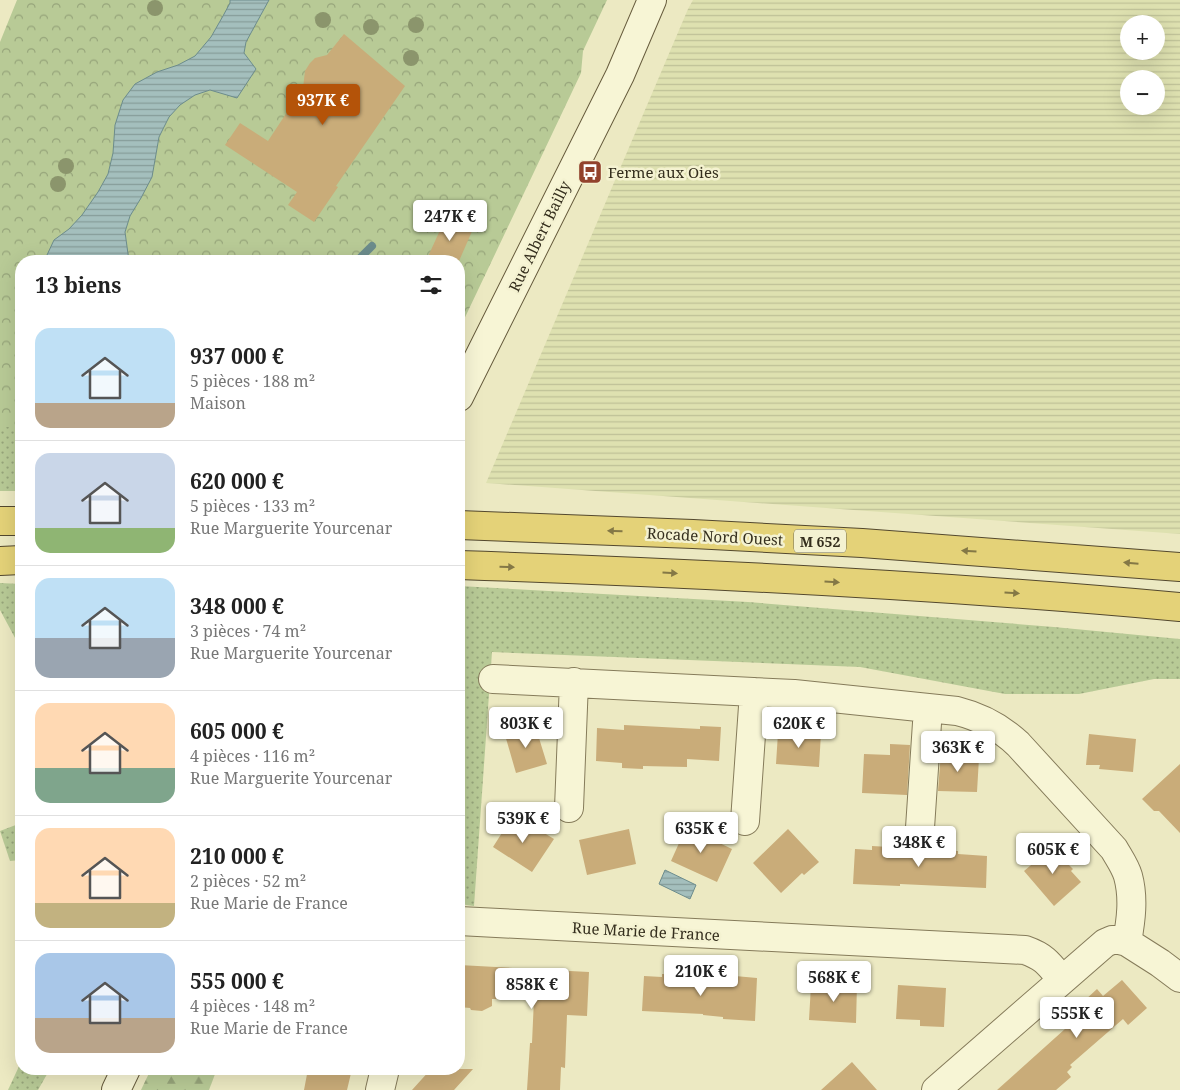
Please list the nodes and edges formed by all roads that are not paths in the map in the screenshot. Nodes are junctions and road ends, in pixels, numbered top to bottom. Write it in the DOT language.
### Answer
graph roads {
  1 [pos="652,0"];
  2 [pos="667,0"];
  3 [pos="620,75"];
  4 [pos="465,385"];
  5 [pos="0,521"];
  6 [pos="15,521"];
  7 [pos="465,525"];
  8 [pos="15,560"];
  9 [pos="0,561"];
  10 [pos="465,565"];
  11 [pos="1180,567"];
  12 [pos="1180,607"];
  13 [pos="493,679"];
  14 [pos="574,682"];
  15 [pos="754,692"];
  16 [pos="928,708"];
  17 [pos="569,808"];
  18 [pos="745,821"];
  19 [pos="920,828"];
  20 [pos="465,921"];
  21 [pos="1128,942"];
  22 [pos="1180,978"];
  23 [pos="1062,980"];
  24 [pos="123,1075"];
  25 [pos="384,1075"];
  26 [pos="116,1090"];
  27 [pos="380,1090"];
  28 [pos="936,1090"];
  1 -- 3 [label="street, Rue Albert Bailly"];
  2 -- 3 [label="street, Rue Albert Bailly"];
  3 -- 4 [label="street, Rue Albert Bailly"];
  5 -- 6 [label="highway"];
  11 -- 7 [label="highway, Rocade Nord Ouest / M 652, one-way"];
  8 -- 9 [label="highway"];
  10 -- 12 [label="highway, one-way"];
  13 -- 14 [label="street"];
  14 -- 15 [label="street"];
  14 -- 17 [label="street"];
  15 -- 16 [label="street"];
  15 -- 18 [label="street"];
  16 -- 19 [label="street"];
  16 -- 21 [label="street"];
  20 -- 23 [label="street, Rue Marie de France"];
  21 -- 22 [label="street"];
  21 -- 23 [label="street"];
  23 -- 28 [label="street"];
  24 -- 26 [label="street"];
  25 -- 27 [label="street"];
}
